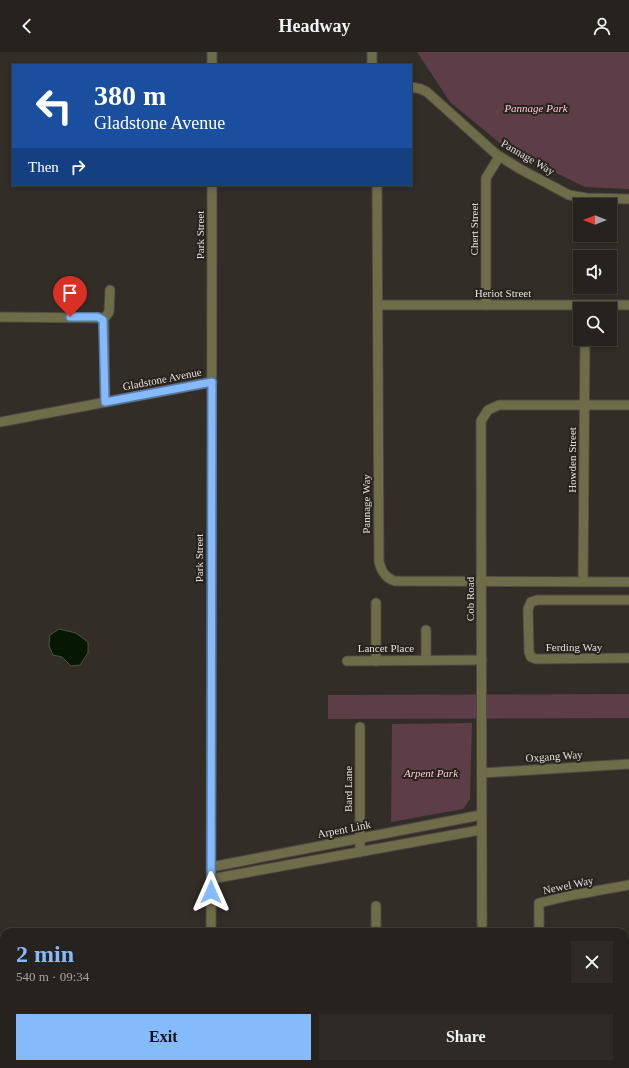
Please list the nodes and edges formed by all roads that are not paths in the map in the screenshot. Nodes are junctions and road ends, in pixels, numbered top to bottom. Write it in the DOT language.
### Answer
graph roads {
  1 [pos="212,52"];
  2 [pos="372,52"];
  3 [pos="212,64"];
  4 [pos="372,64"];
  5 [pos="412,87"];
  6 [pos="499,156"];
  7 [pos="212,186"];
  8 [pos="377,186"];
  9 [pos="629,199"];
  10 [pos="110,290"];
  11 [pos="629,304"];
  12 [pos="378,305"];
  13 [pos="486,305"];
  14 [pos="617,305"];
  15 [pos="573,307"];
  16 [pos="0,317"];
  17 [pos="103,320"];
  18 [pos="585,346"];
  19 [pos="212,382"];
  20 [pos="105,402"];
  21 [pos="585,405"];
  22 [pos="629,405"];
  23 [pos="0,422"];
  24 [pos="482,582"];
  25 [pos="583,582"];
  26 [pos="629,582"];
  27 [pos="629,600"];
  28 [pos="376,603"];
  29 [pos="426,630"];
  30 [pos="629,658"];
  31 [pos="347,660"];
  32 [pos="376,660"];
  33 [pos="426,660"];
  34 [pos="482,660"];
  35 [pos="360,727"];
  36 [pos="629,764"];
  37 [pos="482,773"];
  38 [pos="481,816"];
  39 [pos="480,830"];
  40 [pos="360,838"];
  41 [pos="360,852"];
  42 [pos="211,867"];
  43 [pos="211,878"];
  44 [pos="629,885"];
  45 [pos="376,906"];
  46 [pos="211,928"];
  47 [pos="376,928"];
  48 [pos="482,928"];
  49 [pos="539,928"];
  1 -- 3 [label="street"];
  2 -- 4 [label="street"];
  5 -- 6 [label="street, Pannage Way"];
  6 -- 9 [label="street, Pannage Way"];
  6 -- 13 [label="street, Chert Street"];
  7 -- 19 [label="street, Park Street"];
  8 -- 12 [label="street, Pannage Way"];
  10 -- 17 [label="street"];
  11 -- 14 [label="street, Heriot Street"];
  12 -- 13 [label="street, Heriot Street"];
  12 -- 24 [label="street, Pannage Way"];
  13 -- 15 [label="street, Heriot Street"];
  16 -- 17 [label="street"];
  17 -- 20 [label="street"];
  18 -- 21 [label="street, Howden Street"];
  19 -- 20 [label="street, Gladstone Avenue"];
  19 -- 42 [label="street, Park Street"];
  20 -- 23 [label="street, Gladstone Avenue"];
  21 -- 22 [label="street, Cob Road"];
  21 -- 24 [label="street, Cob Road"];
  21 -- 25 [label="street, Howden Street"];
  24 -- 25 [label="street, Pannage Way"];
  24 -- 34 [label="street, Cob Road"];
  25 -- 26 [label="street, Pannage Way"];
  27 -- 30 [label="street, Ferding Way"];
  28 -- 32 [label="street"];
  29 -- 33 [label="street, Lancet Place"];
  31 -- 32 [label="street, Lancet Place"];
  32 -- 33 [label="street, Lancet Place"];
  33 -- 34 [label="street, Lancet Place"];
  34 -- 37 [label="street, Cob Road"];
  35 -- 40 [label="street, Bard Lane"];
  36 -- 37 [label="street, Oxgang Way"];
  37 -- 38 [label="street, Cob Road"];
  38 -- 39 [label="street, Cob Road"];
  38 -- 40 [label="street, Arpent Link"];
  39 -- 41 [label="street"];
  39 -- 48 [label="street, Cob Road"];
  40 -- 41 [label="street, Bard Lane"];
  40 -- 42 [label="street, Arpent Link"];
  41 -- 43 [label="street"];
  42 -- 43 [label="street, Park Street"];
  43 -- 46 [label="street, Park Street"];
  44 -- 49 [label="street, Newel Way"];
  45 -- 47 [label="street"];
}
